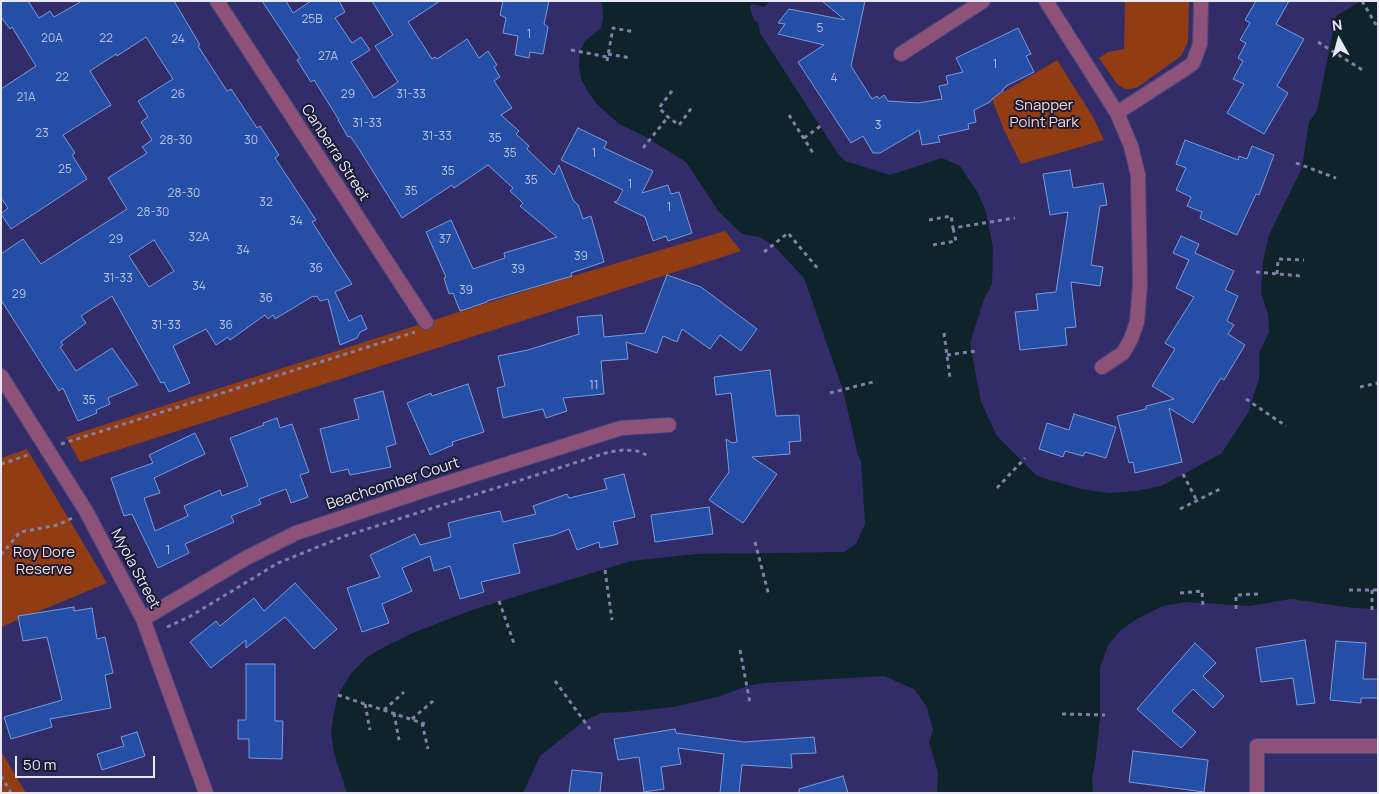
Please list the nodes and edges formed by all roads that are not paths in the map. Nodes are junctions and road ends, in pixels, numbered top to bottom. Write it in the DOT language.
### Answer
graph roads {
  1 [pos="217,1"];
  2 [pos="983,1"];
  3 [pos="1046,1"];
  4 [pos="1201,1"];
  5 [pos="901,54"];
  6 [pos="1117,113"];
  7 [pos="426,322"];
  8 [pos="1102,367"];
  9 [pos="1,376"];
  10 [pos="669,425"];
  11 [pos="143,619"];
  12 [pos="1378,746"];
  13 [pos="206,793"];
  14 [pos="1257,793"];
  1 -- 7 [label="street, Canberra Street"];
  2 -- 5 [label="street"];
  3 -- 6 [label="street"];
  4 -- 6 [label="street"];
  6 -- 8 [label="street"];
  9 -- 11 [label="street, Myola Street"];
  10 -- 11 [label="street, Beachcomber Court"];
  11 -- 13 [label="street, Myola Street"];
  12 -- 14 [label="street"];
}
